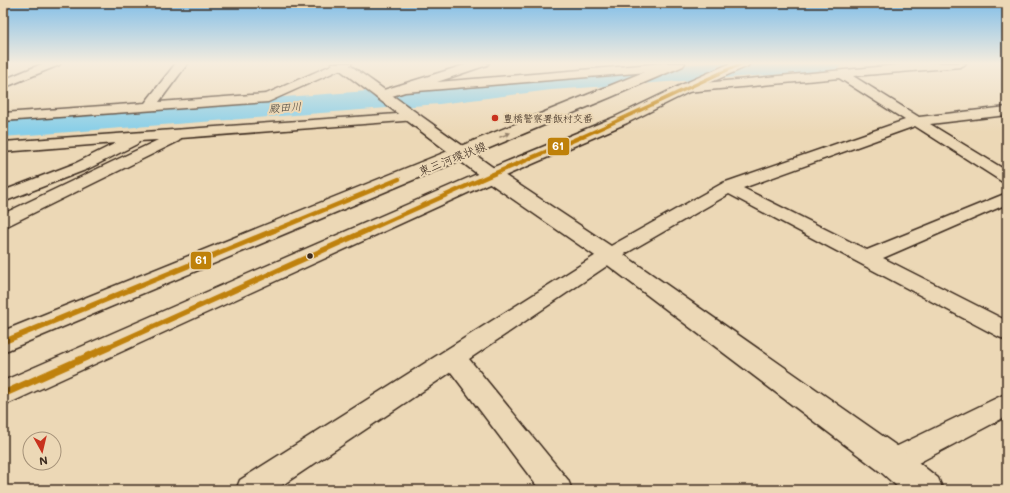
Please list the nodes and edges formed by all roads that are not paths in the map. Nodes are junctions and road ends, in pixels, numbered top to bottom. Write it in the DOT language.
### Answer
graph roads {
  1 [pos="164,86"];
  2 [pos="264,86"];
  3 [pos="294,86"];
  4 [pos="370,86"];
  5 [pos="441,86"];
  6 [pos="535,86"];
  7 [pos="625,86"];
  8 [pos="689,86"];
  9 [pos="860,86"];
  10 [pos="382,95"];
  11 [pos="224,101"];
  12 [pos="406,105"];
  13 [pos="149,106"];
  14 [pos="1007,112"];
  15 [pos="3,117"];
  16 [pos="916,122"];
  17 [pos="182,134"];
  18 [pos="142,136"];
  19 [pos="3,148"];
  20 [pos="461,154"];
  21 [pos="490,175"];
  22 [pos="1007,178"];
  23 [pos="728,187"];
  24 [pos="3,197"];
  25 [pos="1007,198"];
  26 [pos="3,221"];
  27 [pos="609,255"];
  28 [pos="867,258"];
  29 [pos="1007,331"];
  30 [pos="3,342"];
  31 [pos="453,357"];
  32 [pos="3,394"];
  33 [pos="1007,404"];
  34 [pos="893,462"];
  35 [pos="250,490"];
  36 [pos="558,490"];
  37 [pos="926,490"];
  1 -- 13 [label="street"];
  2 -- 11 [label="street"];
  3 -- 11 [label="street"];
  4 -- 10 [label="main road"];
  5 -- 12 [label="street"];
  6 -- 12 [label="street"];
  20 -- 7 [label="main road, 東三河環状線, one-way"];
  8 -- 21 [label="main road"];
  9 -- 16 [label="street"];
  10 -- 12 [label="main road"];
  10 -- 12 [label="street"];
  11 -- 13 [label="street"];
  12 -- 17 [label="street"];
  12 -- 20 [label="main road"];
  13 -- 15 [label="street"];
  14 -- 16 [label="street"];
  16 -- 22 [label="street"];
  16 -- 23 [label="street"];
  17 -- 18 [label="street"];
  17 -- 26 [label="street"];
  18 -- 19 [label="street"];
  18 -- 24 [label="street"];
  20 -- 21 [label="main road"];
  20 -- 30 [label="main road, 東三河環状線"];
  21 -- 27 [label="main road"];
  21 -- 32 [label="main road"];
  23 -- 27 [label="street"];
  23 -- 28 [label="street"];
  25 -- 28 [label="street"];
  27 -- 31 [label="street"];
  27 -- 34 [label="main road"];
  28 -- 29 [label="street"];
  31 -- 35 [label="street"];
  31 -- 36 [label="street"];
  33 -- 34 [label="street"];
  34 -- 37 [label="main road"];
}
